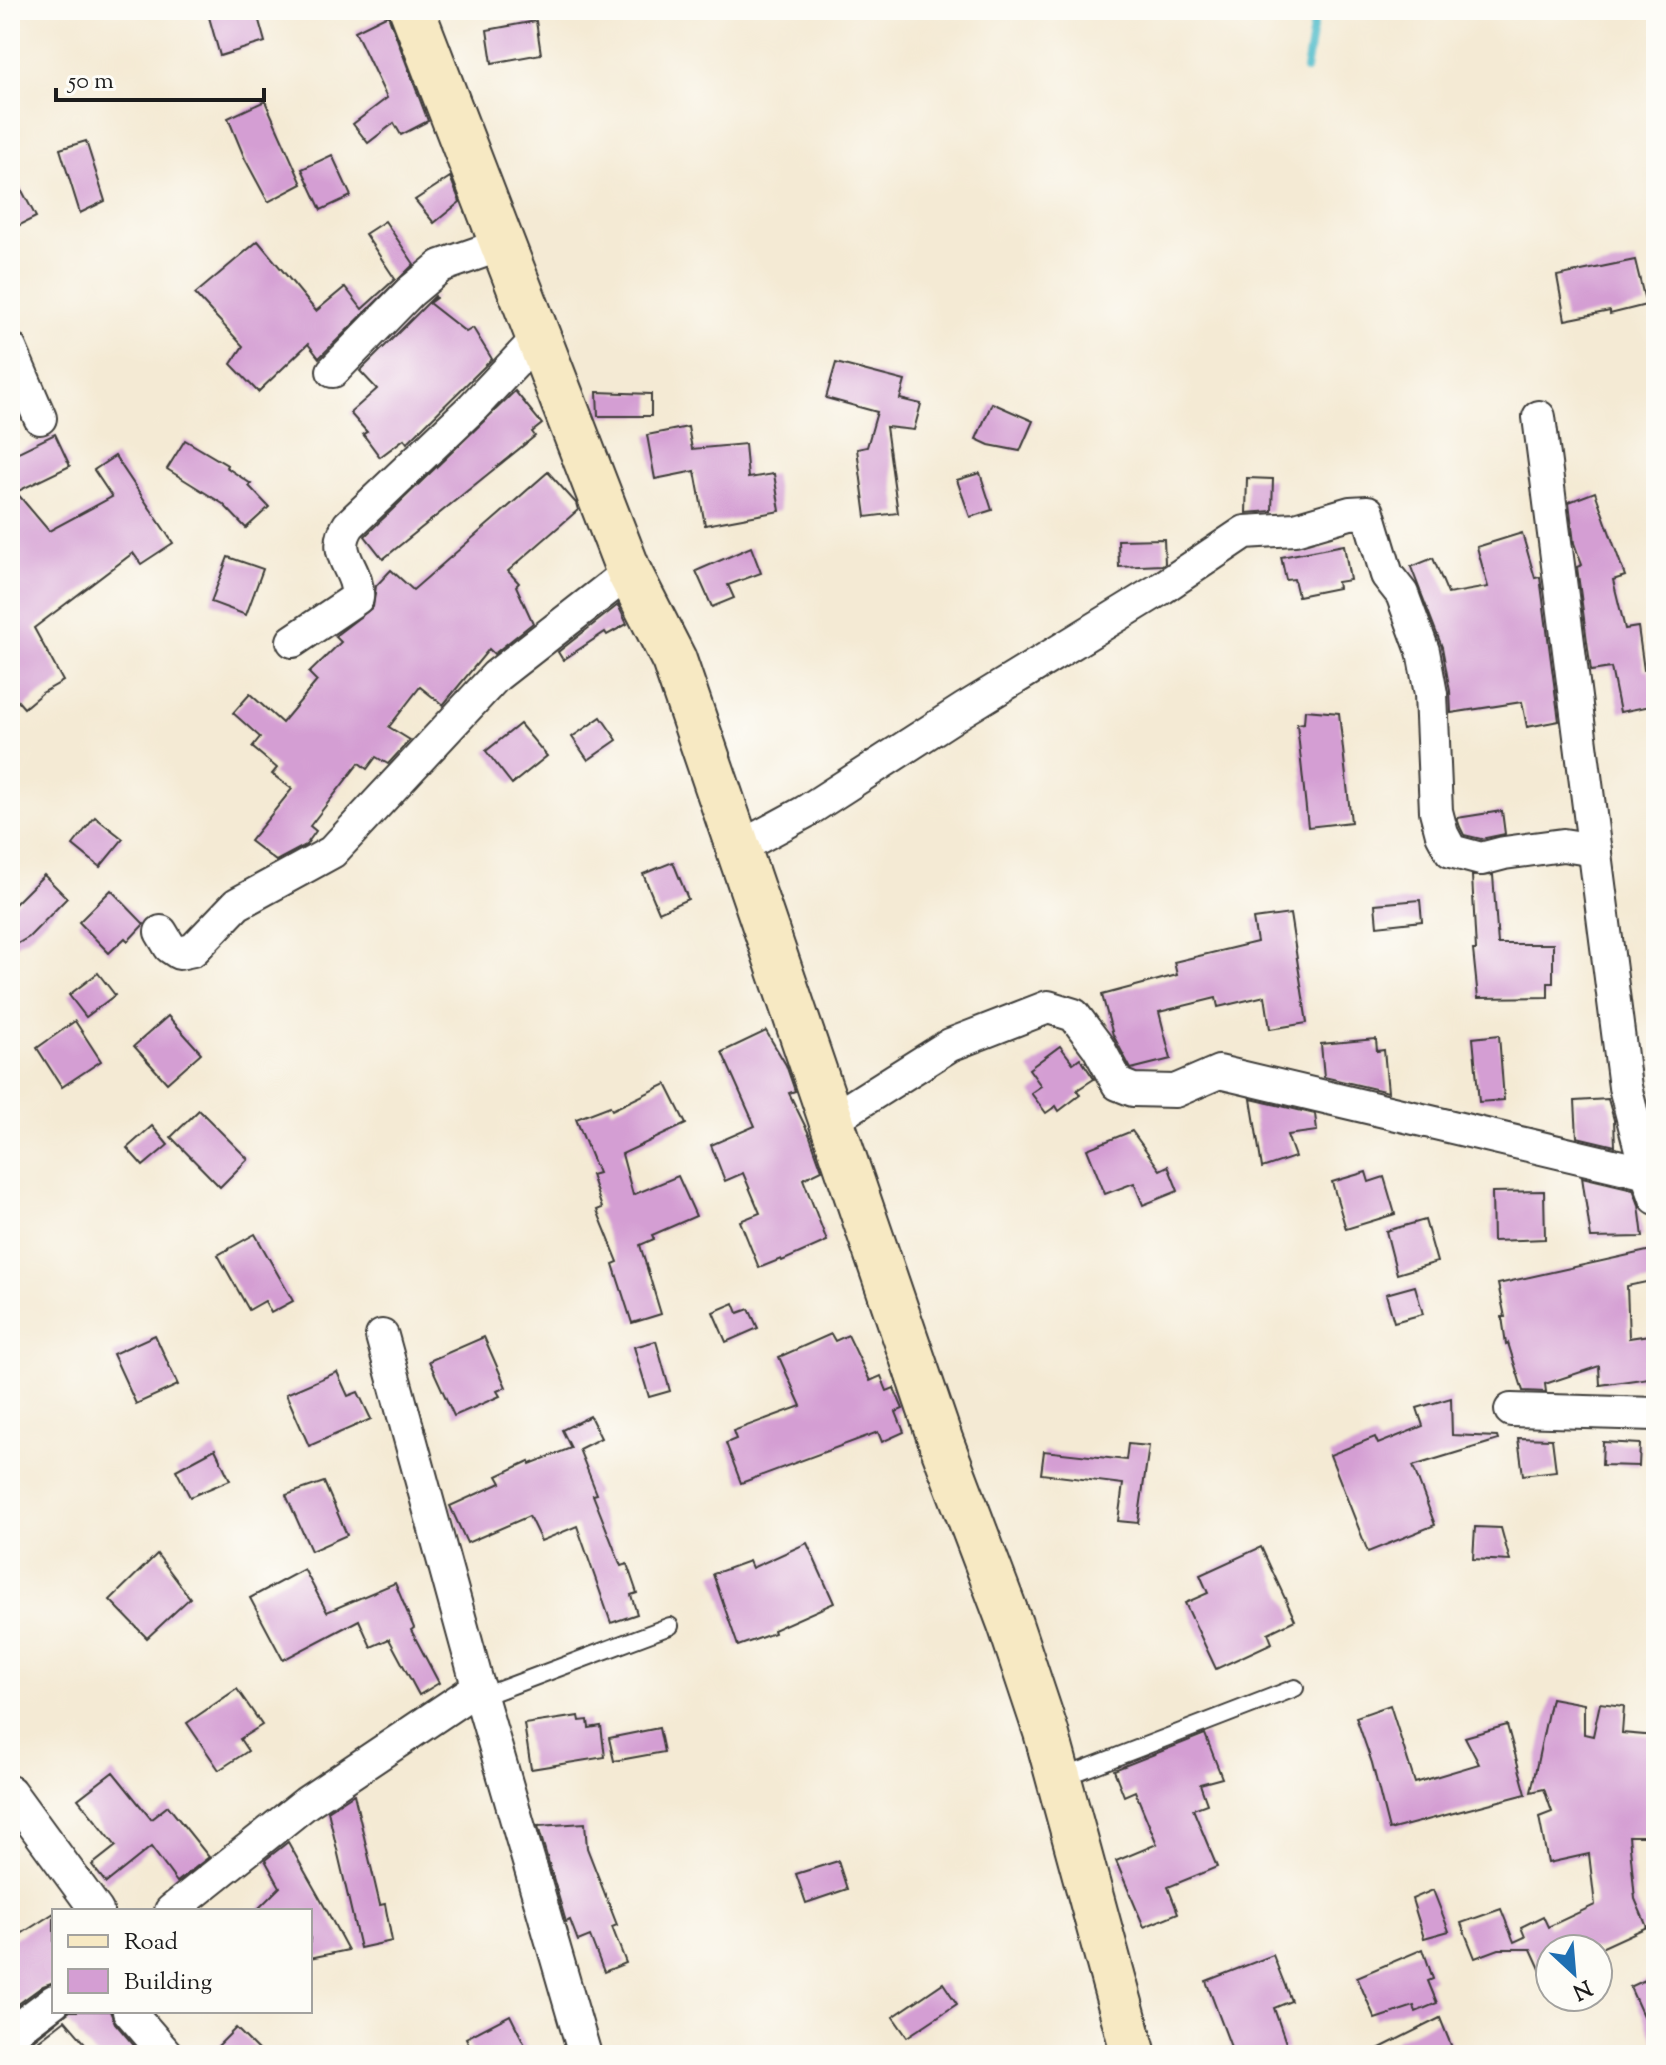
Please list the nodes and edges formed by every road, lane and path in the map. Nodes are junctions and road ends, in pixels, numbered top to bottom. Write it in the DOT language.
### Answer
graph roads {
  1 [pos="412,10"];
  2 [pos="504,244"];
  3 [pos="539,337"];
  4 [pos="10,348"];
  5 [pos="333,371"];
  6 [pos="1539,417"];
  7 [pos="40,418"];
  8 [pos="629,572"];
  9 [pos="293,641"];
  10 [pos="739,848"];
  11 [pos="1595,850"];
  12 [pos="161,932"];
  13 [pos="833,1119"];
  14 [pos="1651,1186"];
  15 [pos="382,1336"];
  16 [pos="1511,1410"];
  17 [pos="1656,1414"];
  18 [pos="670,1626"];
  19 [pos="1295,1688"];
  20 [pos="480,1692"];
  21 [pos="1058,1779"];
  22 [pos="10,1792"];
  23 [pos="96,1909"];
  24 [pos="174,1909"];
  25 [pos="52,2002"];
  26 [pos="131,2013"];
  27 [pos="10,2034"];
  28 [pos="167,2055"];
  29 [pos="585,2055"];
  30 [pos="1134,2055"];
  1 -- 2 [label="street"];
  2 -- 3 [label="street"];
  2 -- 5 [label="street"];
  3 -- 8 [label="street"];
  3 -- 9 [label="street"];
  4 -- 7 [label="street"];
  6 -- 11 [label="street"];
  8 -- 10 [label="street"];
  8 -- 12 [label="street"];
  10 -- 11 [label="street"];
  10 -- 13 [label="street"];
  11 -- 14 [label="street"];
  13 -- 14 [label="street"];
  13 -- 21 [label="street"];
  15 -- 20 [label="street"];
  16 -- 17 [label="street"];
  18 -- 20 [label="lane"];
  19 -- 21 [label="lane"];
  20 -- 24 [label="street"];
  20 -- 29 [label="street"];
  21 -- 30 [label="street"];
  22 -- 23 [label="street"];
  25 -- 27 [label="street"];
  26 -- 28 [label="street"];
}
